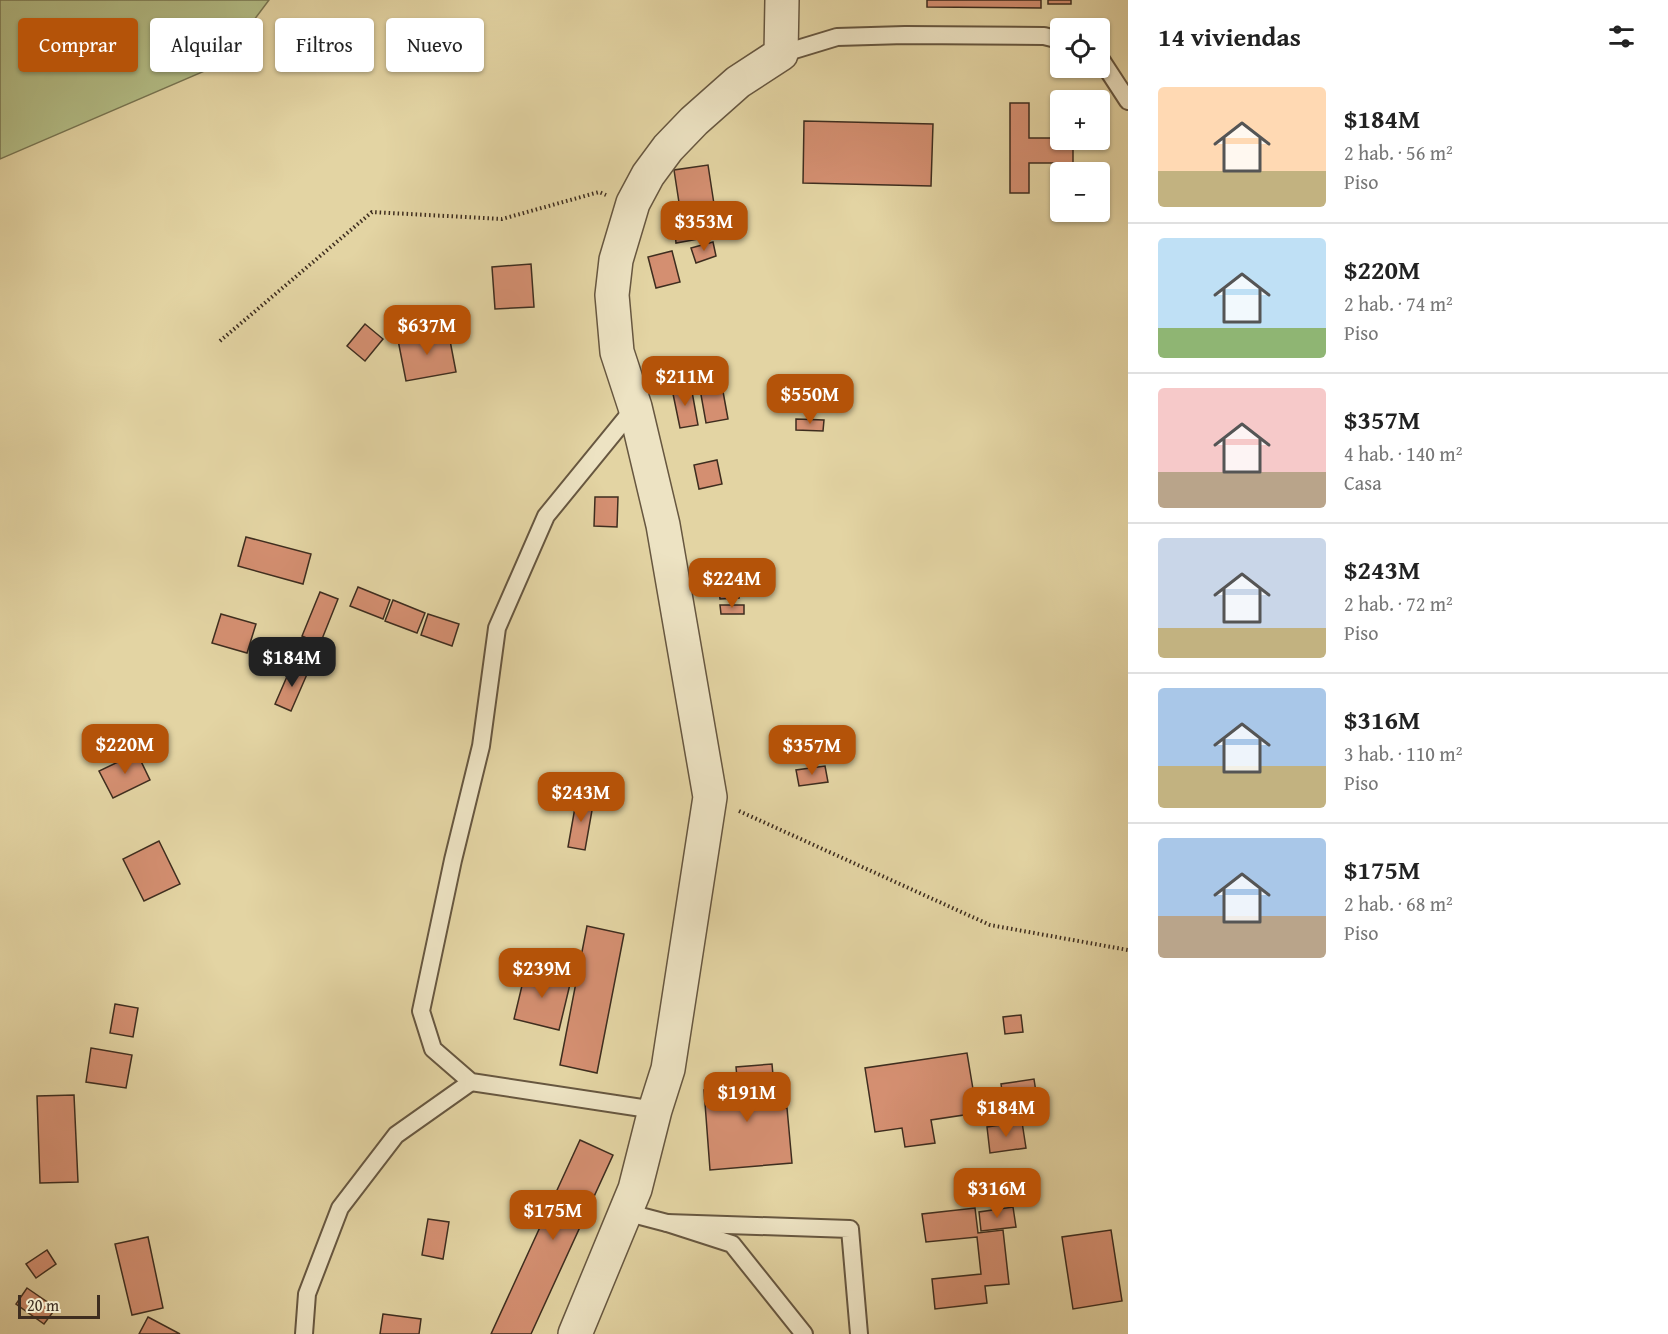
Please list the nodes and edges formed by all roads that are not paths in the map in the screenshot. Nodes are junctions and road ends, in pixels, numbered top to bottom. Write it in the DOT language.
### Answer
graph roads {
  1 [pos="782,0"];
  2 [pos="1050,38"];
  3 [pos="781,54"];
  4 [pos="1110,73"];
  5 [pos="1128,101"];
  6 [pos="635,407"];
  7 [pos="471,1082"];
  8 [pos="655,1110"];
  9 [pos="625,1212"];
  10 [pos="667,1223"];
  11 [pos="304,1334"];
  12 [pos="575,1334"];
  13 [pos="804,1334"];
  14 [pos="859,1334"];
  1 -- 3 [label="street"];
  2 -- 3 [label="lane"];
  3 -- 6 [label="street"];
  4 -- 5 [label="lane"];
  6 -- 7 [label="lane"];
  6 -- 8 [label="street"];
  7 -- 8 [label="lane"];
  7 -- 11 [label="lane"];
  8 -- 9 [label="street"];
  9 -- 10 [label="lane"];
  9 -- 12 [label="street"];
  10 -- 13 [label="lane"];
  10 -- 14 [label="lane"];
}
